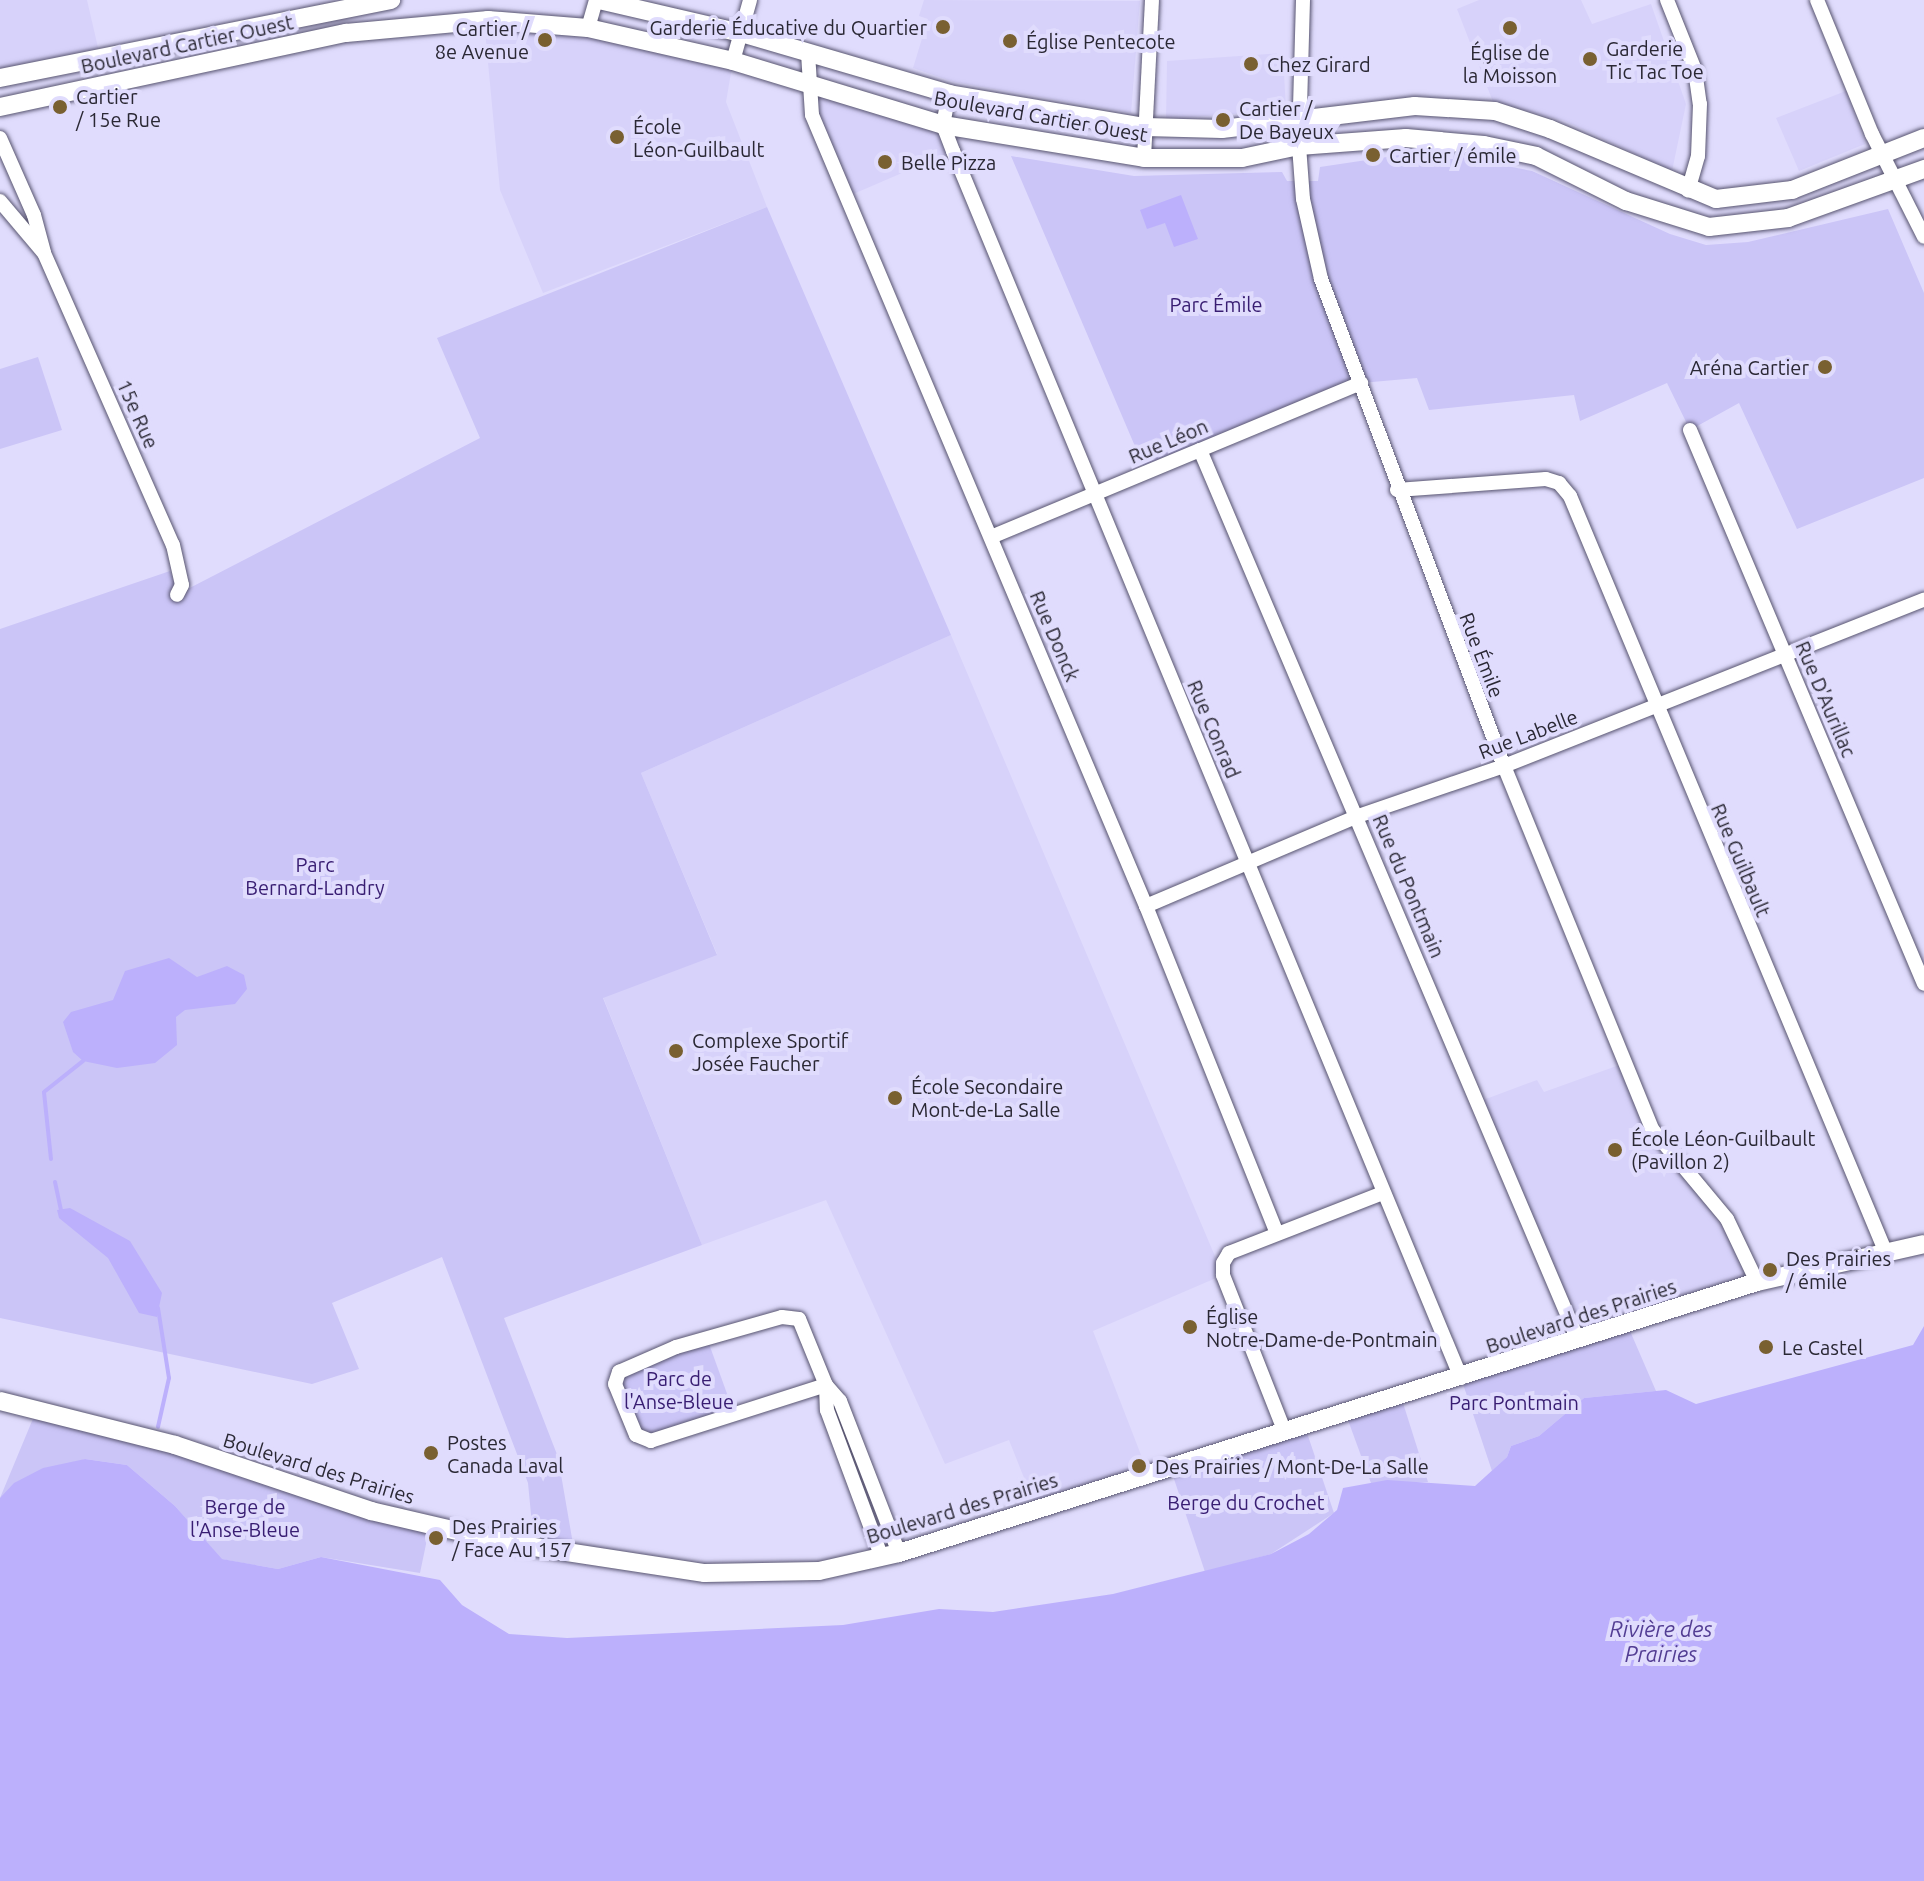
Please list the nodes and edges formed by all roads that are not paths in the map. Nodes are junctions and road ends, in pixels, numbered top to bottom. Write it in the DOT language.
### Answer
graph roads {
  1 [pos="391,0"];
  2 [pos="598,0"];
  3 [pos="750,0"];
  4 [pos="1152,0"];
  5 [pos="1303,0"];
  6 [pos="1667,0"];
  7 [pos="1817,0"];
  8 [pos="588,28"];
  9 [pos="741,33"];
  10 [pos="808,53"];
  11 [pos="733,61"];
  12 [pos="0,78"];
  13 [pos="808,82"];
  14 [pos="949,94"];
  15 [pos="0,107"];
  16 [pos="1300,122"];
  17 [pos="943,125"];
  18 [pos="1145,127"];
  19 [pos="0,138"];
  20 [pos="1924,138"];
  21 [pos="1299,146"];
  22 [pos="1884,154"];
  23 [pos="1144,158"];
  24 [pos="1924,169"];
  25 [pos="1898,179"];
  26 [pos="1688,191"];
  27 [pos="0,201"];
  28 [pos="1924,237"];
  29 [pos="44,253"];
  30 [pos="1361,383"];
  31 [pos="1690,430"];
  32 [pos="1200,450"];
  33 [pos="1397,490"];
  34 [pos="1094,494"];
  35 [pos="991,537"];
  36 [pos="177,595"];
  37 [pos="1924,600"];
  38 [pos="1785,652"];
  39 [pos="1654,706"];
  40 [pos="1504,766"];
  41 [pos="1358,816"];
  42 [pos="1248,865"];
  43 [pos="1146,906"];
  44 [pos="1924,984"];
  45 [pos="1383,1193"];
  46 [pos="1277,1233"];
  47 [pos="1924,1244"];
  48 [pos="1886,1253"];
  49 [pos="1757,1282"];
  50 [pos="1578,1340"];
  51 [pos="1461,1378"];
  52 [pos="826,1385"];
  53 [pos="0,1401"];
  54 [pos="1284,1430"];
  55 [pos="890,1555"];
  1 -- 12 [label="street, Boulevard Cartier Ouest"];
  2 -- 8 [label="street"];
  2 -- 9 [label="street, Boulevard Cartier Ouest"];
  3 -- 9 [label="street"];
  4 -- 18 [label="street"];
  5 -- 16 [label="street, Rue Émile"];
  6 -- 26 [label="street"];
  7 -- 22 [label="street"];
  8 -- 11 [label="street, Boulevard Cartier Ouest"];
  8 -- 15 [label="street, Boulevard Cartier Ouest"];
  9 -- 10 [label="street, Boulevard Cartier Ouest"];
  9 -- 11 [label="street"];
  10 -- 13 [label="street, Rue Donck"];
  10 -- 14 [label="street, Boulevard Cartier Ouest"];
  11 -- 13 [label="street, Boulevard Cartier Ouest"];
  13 -- 17 [label="street, Boulevard Cartier Ouest"];
  13 -- 35 [label="street, Rue Donck"];
  14 -- 17 [label="street"];
  14 -- 18 [label="street, Boulevard Cartier Ouest"];
  16 -- 18 [label="street, Boulevard Cartier Ouest"];
  16 -- 21 [label="street, Rue Émile"];
  16 -- 26 [label="street, Boulevard Cartier Ouest"];
  17 -- 23 [label="street, Boulevard Cartier Ouest"];
  17 -- 34 [label="street, Rue Conrad"];
  18 -- 23 [label="street"];
  19 -- 29 [label="street, 15e Rue"];
  20 -- 22 [label="street, Boulevard Cartier Ouest"];
  21 -- 23 [label="street, Boulevard Cartier Ouest"];
  21 -- 25 [label="street, Boulevard Cartier Ouest"];
  21 -- 30 [label="street, Rue Émile"];
  22 -- 25 [label="street"];
  22 -- 26 [label="street, Boulevard Cartier Ouest"];
  24 -- 25 [label="street, Boulevard Cartier Ouest"];
  25 -- 28 [label="street"];
  27 -- 29 [label="street, 15e Rue"];
  29 -- 36 [label="street, 15e Rue"];
  30 -- 32 [label="street, Rue Léon"];
  30 -- 33 [label="street, Rue Émile"];
  31 -- 38 [label="street, Rue D'Aurillac"];
  32 -- 34 [label="street, Rue Léon"];
  32 -- 41 [label="street, Rue du Pontmain"];
  33 -- 39 [label="street, Rue Guilbault"];
  33 -- 40 [label="street, Rue Émile"];
  34 -- 35 [label="street, Rue Léon"];
  34 -- 42 [label="street, Rue Conrad"];
  35 -- 43 [label="street, Rue Donck"];
  37 -- 38 [label="street, Rue Labelle"];
  38 -- 39 [label="street, Rue Labelle"];
  38 -- 44 [label="street, Rue D'Aurillac"];
  39 -- 40 [label="street, Rue Labelle"];
  39 -- 48 [label="street, Rue Guilbault"];
  40 -- 41 [label="street, Rue Labelle"];
  40 -- 49 [label="street, Rue Émile"];
  41 -- 42 [label="street, Rue Labelle"];
  41 -- 50 [label="street, Rue du Pontmain"];
  42 -- 43 [label="street, Rue Labelle"];
  42 -- 45 [label="street, Rue Conrad"];
  43 -- 46 [label="street, Rue Donck"];
  45 -- 46 [label="street"];
  45 -- 51 [label="street, Rue Conrad"];
  46 -- 54 [label="street"];
  47 -- 48 [label="street, Boulevard des Prairies"];
  48 -- 49 [label="street, Boulevard des Prairies"];
  49 -- 50 [label="street, Boulevard des Prairies"];
  50 -- 51 [label="street, Boulevard des Prairies"];
  51 -- 54 [label="street, Boulevard des Prairies"];
  52 -- 52 [label="street"];
  52 -- 55 [label="street"];
  53 -- 55 [label="street, Boulevard des Prairies"];
  54 -- 55 [label="street, Boulevard des Prairies"];
}
